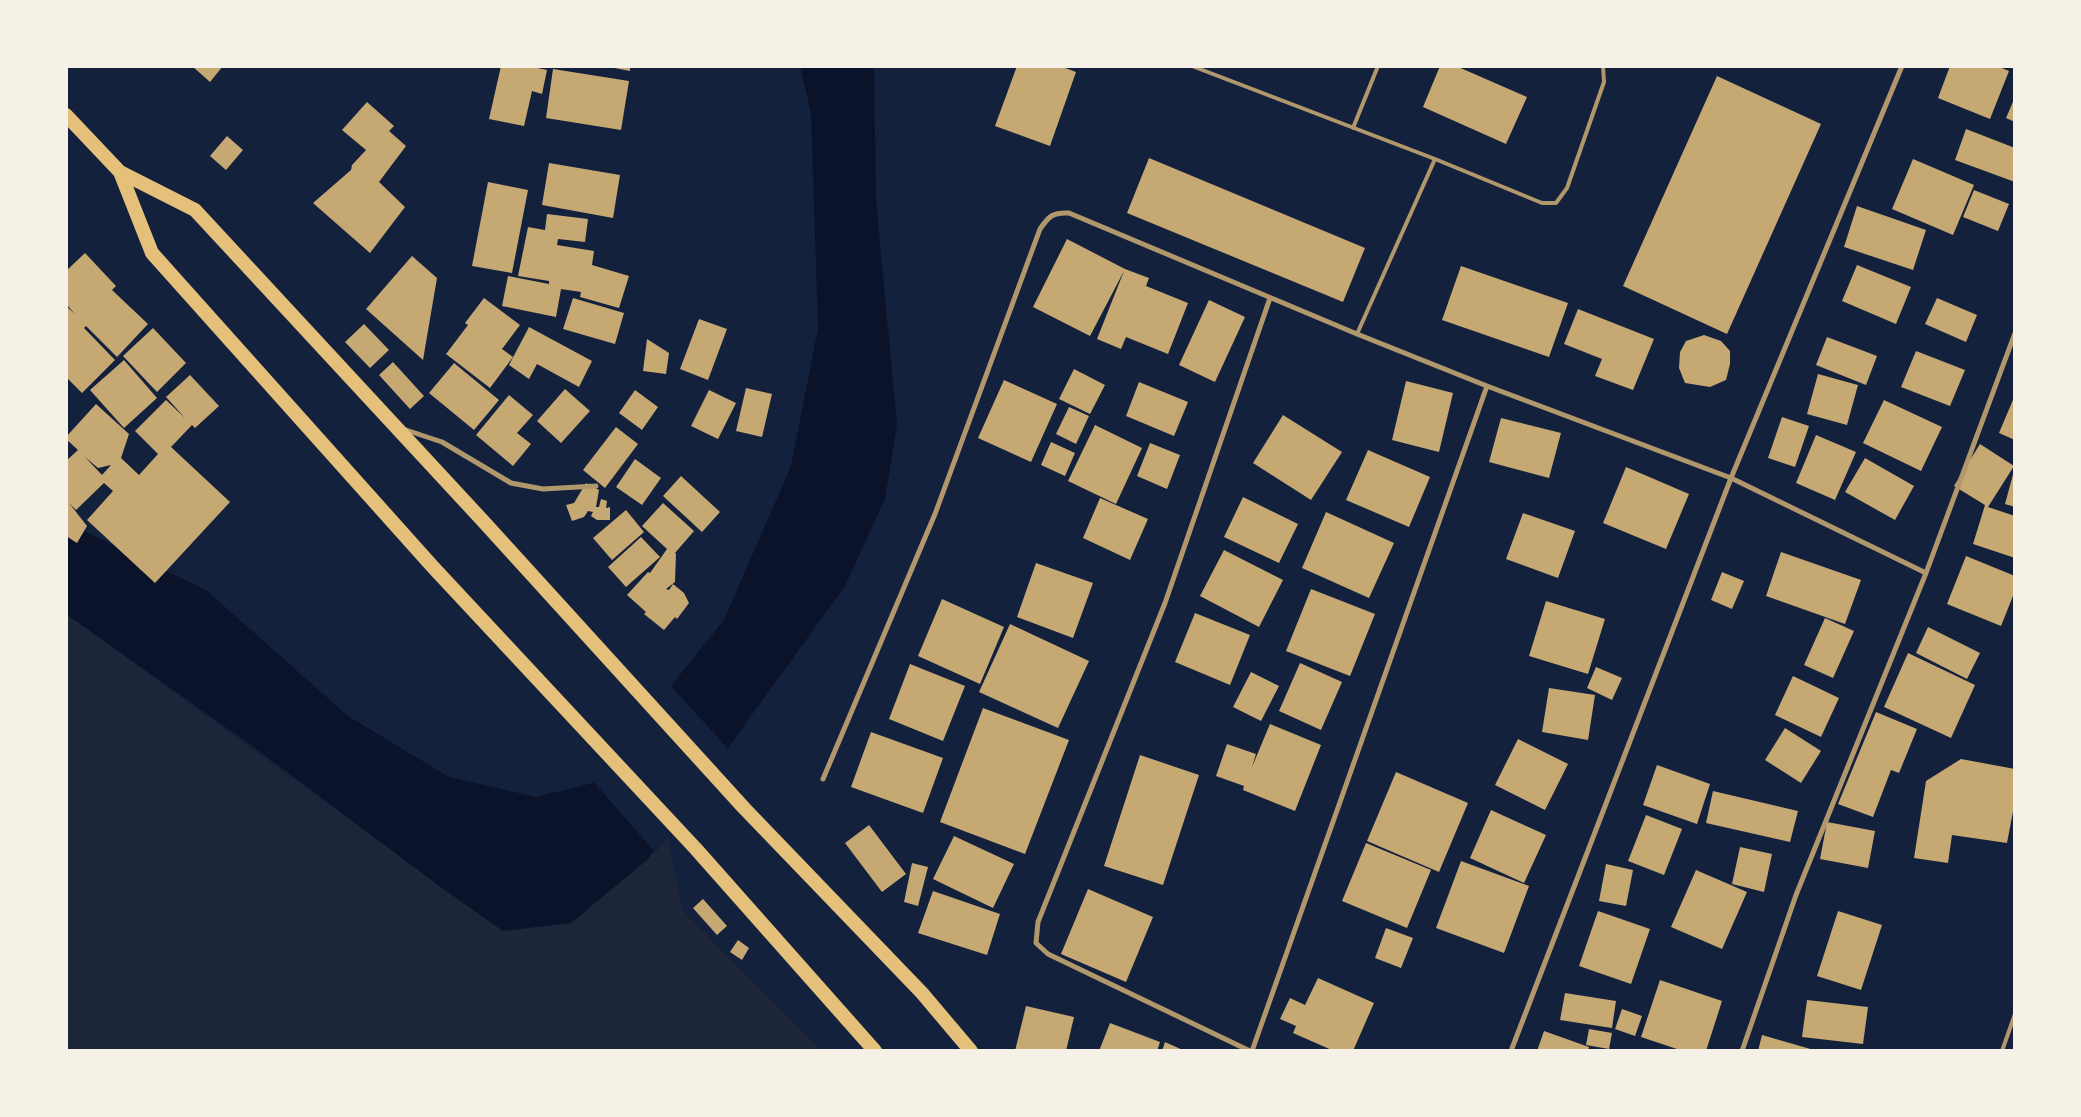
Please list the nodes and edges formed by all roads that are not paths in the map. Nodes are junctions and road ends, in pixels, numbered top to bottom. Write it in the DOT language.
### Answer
graph roads {
  1 [pos="1192,66"];
  2 [pos="1378,66"];
  3 [pos="1604,66"];
  4 [pos="1902,66"];
  5 [pos="66,115"];
  6 [pos="1353,128"];
  7 [pos="1435,159"];
  8 [pos="120,172"];
  9 [pos="1270,298"];
  10 [pos="2015,333"];
  11 [pos="1357,334"];
  12 [pos="1487,386"];
  13 [pos="396,426"];
  14 [pos="1731,478"];
  15 [pos="596,486"];
  16 [pos="1926,573"];
  17 [pos="823,779"];
  18 [pos="2015,1014"];
  19 [pos="875,1051"];
  20 [pos="971,1051"];
  21 [pos="1251,1051"];
  22 [pos="1511,1051"];
  23 [pos="1742,1051"];
  24 [pos="2002,1051"];
  1 -- 6 [label="lane"];
  2 -- 6 [label="lane"];
  3 -- 7 [label="lane"];
  4 -- 14 [label="street"];
  5 -- 8 [label="highway"];
  6 -- 7 [label="lane"];
  7 -- 11 [label="lane"];
  8 -- 13 [label="highway"];
  8 -- 19 [label="highway"];
  9 -- 11 [label="street"];
  9 -- 17 [label="street"];
  9 -- 21 [label="street"];
  10 -- 16 [label="street"];
  11 -- 12 [label="street"];
  12 -- 14 [label="street"];
  12 -- 21 [label="street"];
  13 -- 15 [label="street"];
  13 -- 20 [label="highway"];
  14 -- 16 [label="street"];
  14 -- 22 [label="street"];
  16 -- 23 [label="street"];
  18 -- 24 [label="lane"];
}
